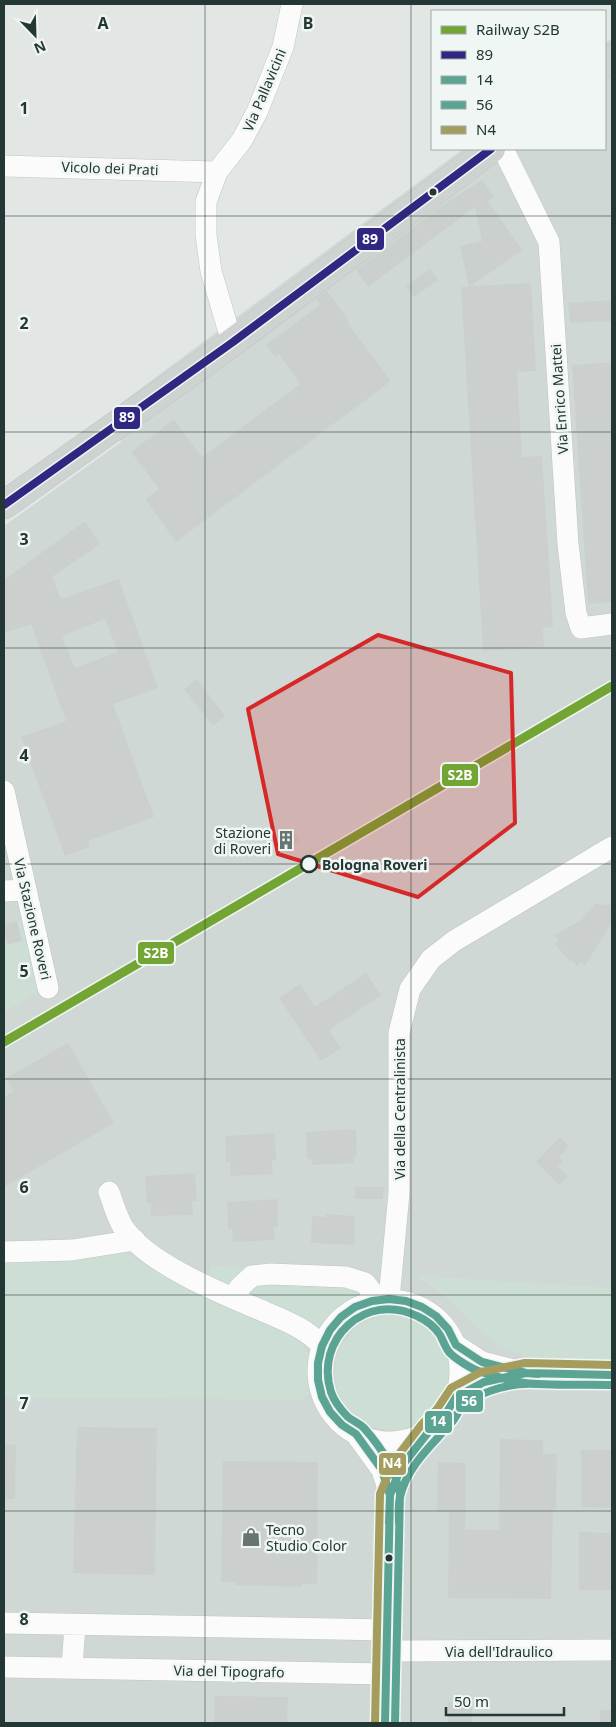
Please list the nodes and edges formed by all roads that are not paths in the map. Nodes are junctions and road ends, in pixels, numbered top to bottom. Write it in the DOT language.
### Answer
graph roads {
  1 [pos="292,4"];
  2 [pos="490,150"];
  3 [pos="503,150"];
  4 [pos="4,166"];
  5 [pos="217,172"];
  6 [pos="233,342"];
  7 [pos="4,504"];
  8 [pos="612,624"];
  9 [pos="4,791"];
  10 [pos="612,847"];
  11 [pos="26,890"];
  12 [pos="4,891"];
  13 [pos="48,988"];
  14 [pos="109,1192"];
  15 [pos="135,1240"];
  16 [pos="4,1252"];
  17 [pos="233,1298"];
  18 [pos="383,1300"];
  19 [pos="456,1344"];
  20 [pos="322,1346"];
  21 [pos="526,1373"];
  22 [pos="612,1375"];
  23 [pos="456,1397"];
  24 [pos="430,1430"];
  25 [pos="356,1434"];
  26 [pos="390,1495"];
  27 [pos="4,1623"];
  28 [pos="75,1624"];
  29 [pos="387,1641"];
  30 [pos="612,1650"];
  31 [pos="4,1666"];
  32 [pos="72,1668"];
  33 [pos="386,1674"];
  34 [pos="385,1723"];
  1 -- 5 [label="street, Via Pallavicini"];
  2 -- 6 [label="main road"];
  3 -- 8 [label="street, Via Enrico Mattei"];
  4 -- 5 [label="street, Vicolo dei Prati"];
  5 -- 6 [label="street, Via Pallavicini"];
  6 -- 7 [label="main road"];
  9 -- 11 [label="street, Via Stazione Roveri"];
  10 -- 18 [label="street, Via della Centralinista"];
  11 -- 12 [label="street"];
  11 -- 13 [label="street, Via Stazione Roveri"];
  14 -- 15 [label="street"];
  15 -- 16 [label="street"];
  15 -- 17 [label="street"];
  17 -- 18 [label="street"];
  17 -- 20 [label="street"];
  18 -- 19 [label="street"];
  18 -- 20 [label="street"];
  19 -- 21 [label="street"];
  19 -- 23 [label="street"];
  20 -- 25 [label="street"];
  21 -- 22 [label="street"];
  21 -- 23 [label="street"];
  23 -- 24 [label="street"];
  24 -- 25 [label="street"];
  24 -- 26 [label="street"];
  25 -- 26 [label="street"];
  26 -- 29 [label="street"];
  27 -- 28 [label="street"];
  28 -- 29 [label="street"];
  28 -- 32 [label="street"];
  29 -- 30 [label="street, Via dell'Idraulico"];
  29 -- 33 [label="street"];
  31 -- 32 [label="street, Via del Tipografo"];
  32 -- 33 [label="street, Via del Tipografo"];
  33 -- 34 [label="street"];
}
